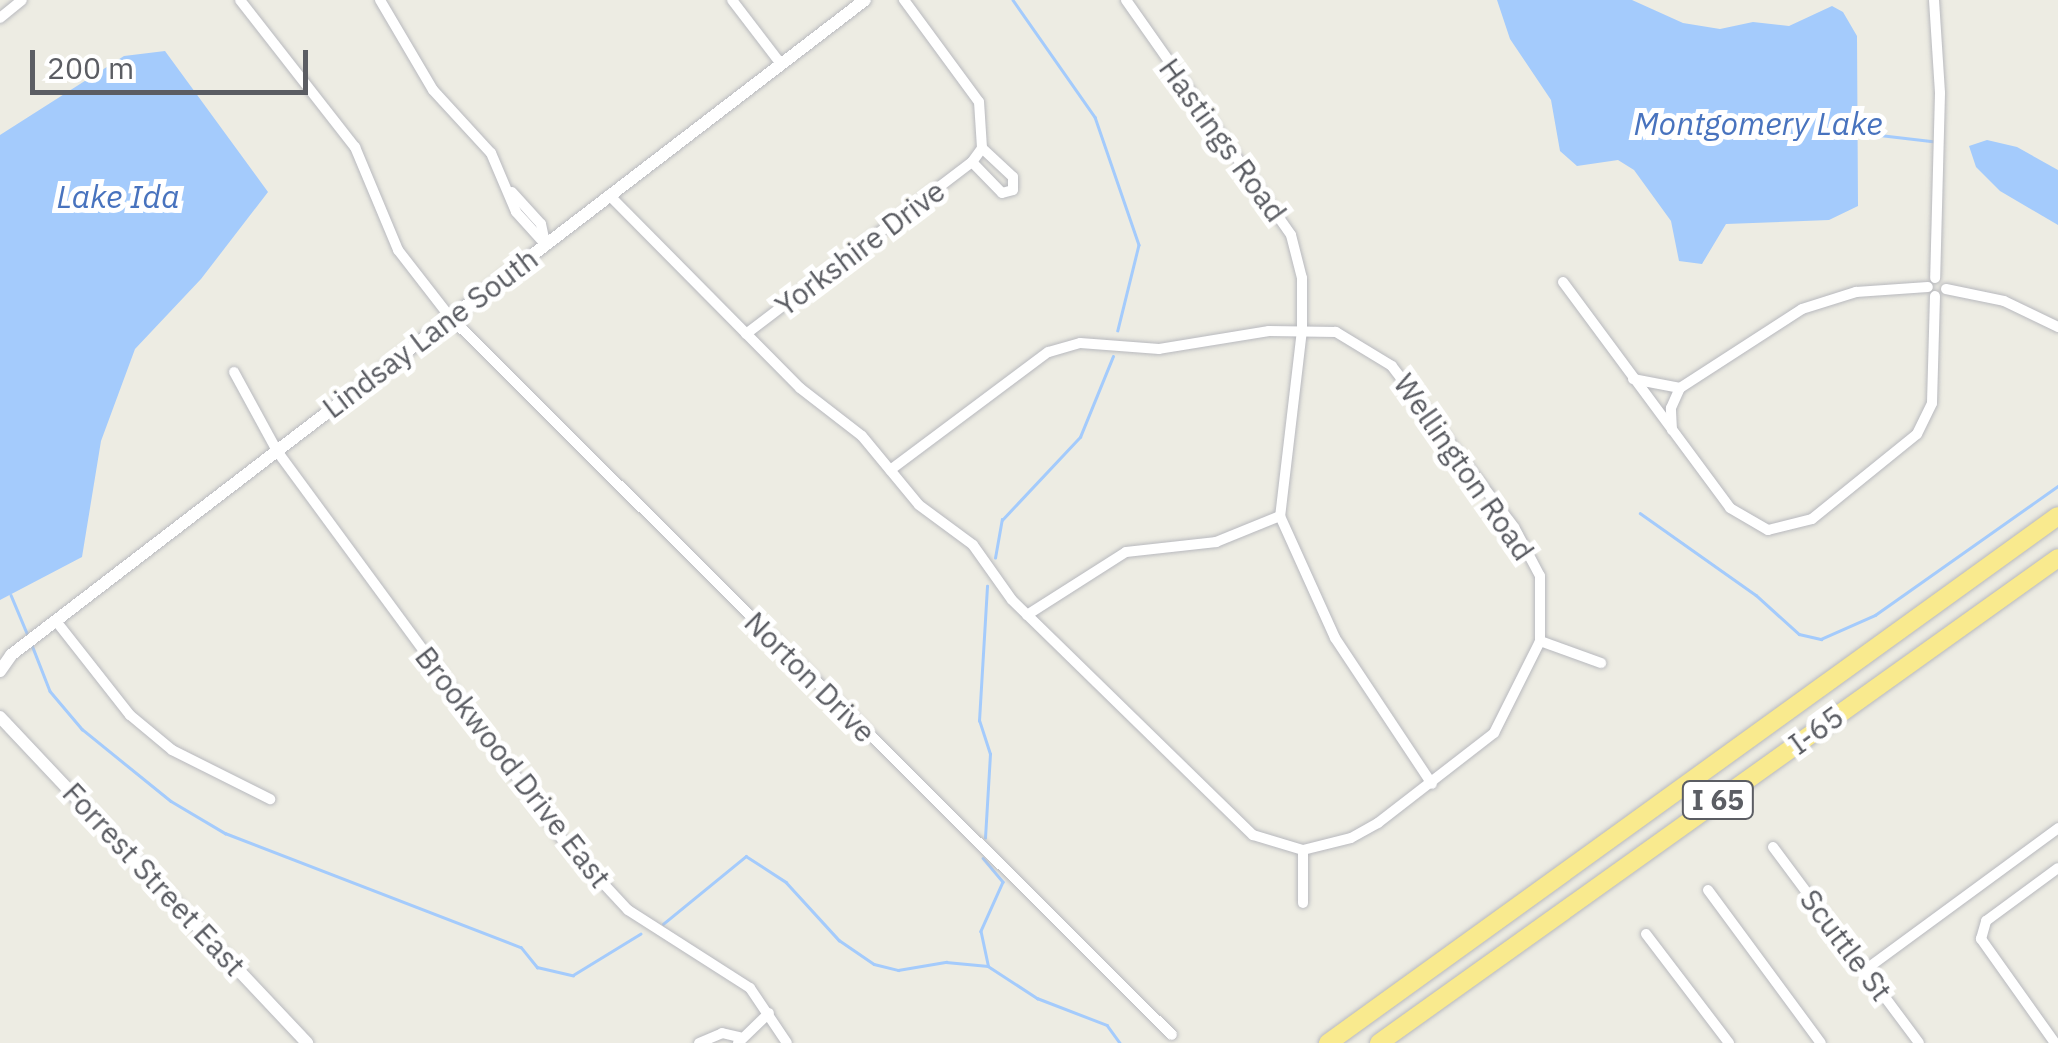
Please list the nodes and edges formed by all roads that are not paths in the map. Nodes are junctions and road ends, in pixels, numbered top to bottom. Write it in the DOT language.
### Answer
graph roads {
  1 [pos="22,0"];
  2 [pos="240,0"];
  3 [pos="380,0"];
  4 [pos="732,0"];
  5 [pos="865,0"];
  6 [pos="904,0"];
  7 [pos="1126,0"];
  8 [pos="1934,0"];
  9 [pos="0,18"];
  10 [pos="781,64"];
  11 [pos="982,148"];
  12 [pos="972,162"];
  13 [pos="609,195"];
  14 [pos="546,245"];
  15 [pos="1563,282"];
  16 [pos="1933,287"];
  17 [pos="450,317"];
  18 [pos="2058,326"];
  19 [pos="1302,330"];
  20 [pos="746,334"];
  21 [pos="234,372"];
  22 [pos="1633,379"];
  23 [pos="1680,388"];
  24 [pos="1673,433"];
  25 [pos="277,450"];
  26 [pos="890,470"];
  27 [pos="1280,516"];
  28 [pos="2058,516"];
  29 [pos="2058,558"];
  30 [pos="1027,615"];
  31 [pos="56,621"];
  32 [pos="1540,641"];
  33 [pos="6,656"];
  34 [pos="1601,663"];
  35 [pos="0,672"];
  36 [pos="0,703"];
  37 [pos="4,718"];
  38 [pos="1432,784"];
  39 [pos="270,799"];
  40 [pos="2058,828"];
  41 [pos="1773,848"];
  42 [pos="1304,850"];
  43 [pos="2058,868"];
  44 [pos="1708,890"];
  45 [pos="1303,903"];
  46 [pos="1646,934"];
  47 [pos="1865,970"];
  48 [pos="770,1014"];
  49 [pos="1172,1035"];
  50 [pos="739,1040"];
  51 [pos="307,1043"];
  52 [pos="699,1043"];
  53 [pos="787,1043"];
  54 [pos="1328,1043"];
  55 [pos="1379,1043"];
  56 [pos="1728,1043"];
  57 [pos="1821,1043"];
  58 [pos="1919,1043"];
  59 [pos="2055,1043"];
  1 -- 9 [label="street"];
  2 -- 17 [label="street, Norton Drive"];
  3 -- 14 [label="street"];
  4 -- 10 [label="street"];
  5 -- 10 [label="street, Lindsay Lane South"];
  6 -- 11 [label="street"];
  7 -- 19 [label="street, Hastings Road"];
  8 -- 16 [label="street"];
  10 -- 13 [label="street, Lindsay Lane South"];
  11 -- 12 [label="street, Yorkshire Drive"];
  11 -- 12 [label="street, Yorkshire Drive"];
  12 -- 20 [label="street, Yorkshire Drive"];
  13 -- 14 [label="street, Lindsay Lane South"];
  13 -- 20 [label="street"];
  14 -- 17 [label="street, Lindsay Lane South"];
  15 -- 22 [label="street"];
  16 -- 18 [label="street"];
  16 -- 23 [label="street"];
  16 -- 24 [label="street"];
  17 -- 25 [label="street, Lindsay Lane South"];
  17 -- 49 [label="street, Norton Drive"];
  19 -- 26 [label="street, Wellington Road"];
  19 -- 27 [label="street, Hastings Road"];
  19 -- 32 [label="street, Wellington Road"];
  20 -- 26 [label="street"];
  21 -- 25 [label="street, Brookwood Drive East"];
  22 -- 23 [label="street"];
  22 -- 24 [label="street"];
  23 -- 24 [label="street"];
  25 -- 31 [label="street, Lindsay Lane South"];
  25 -- 48 [label="street, Brookwood Drive East"];
  26 -- 30 [label="street"];
  27 -- 30 [label="street"];
  27 -- 38 [label="street"];
  28 -- 54 [label="highway, I 65"];
  29 -- 55 [label="highway, I-65 / I 65"];
  30 -- 42 [label="street"];
  31 -- 33 [label="street, Lindsay Lane South"];
  31 -- 39 [label="street"];
  32 -- 34 [label="street"];
  32 -- 38 [label="street, Wellington Road"];
  33 -- 35 [label="street, Lindsay Lane South"];
  36 -- 37 [label="street"];
  37 -- 51 [label="street, Forrest Street East"];
  38 -- 42 [label="street, Wellington Road"];
  40 -- 47 [label="street"];
  41 -- 47 [label="street, Scuttle St"];
  42 -- 45 [label="street"];
  43 -- 59 [label="street"];
  44 -- 57 [label="street"];
  46 -- 56 [label="street"];
  47 -- 58 [label="street, Scuttle St"];
  48 -- 50 [label="street"];
  48 -- 53 [label="street, Brookwood Drive East"];
  50 -- 52 [label="street"];
}
